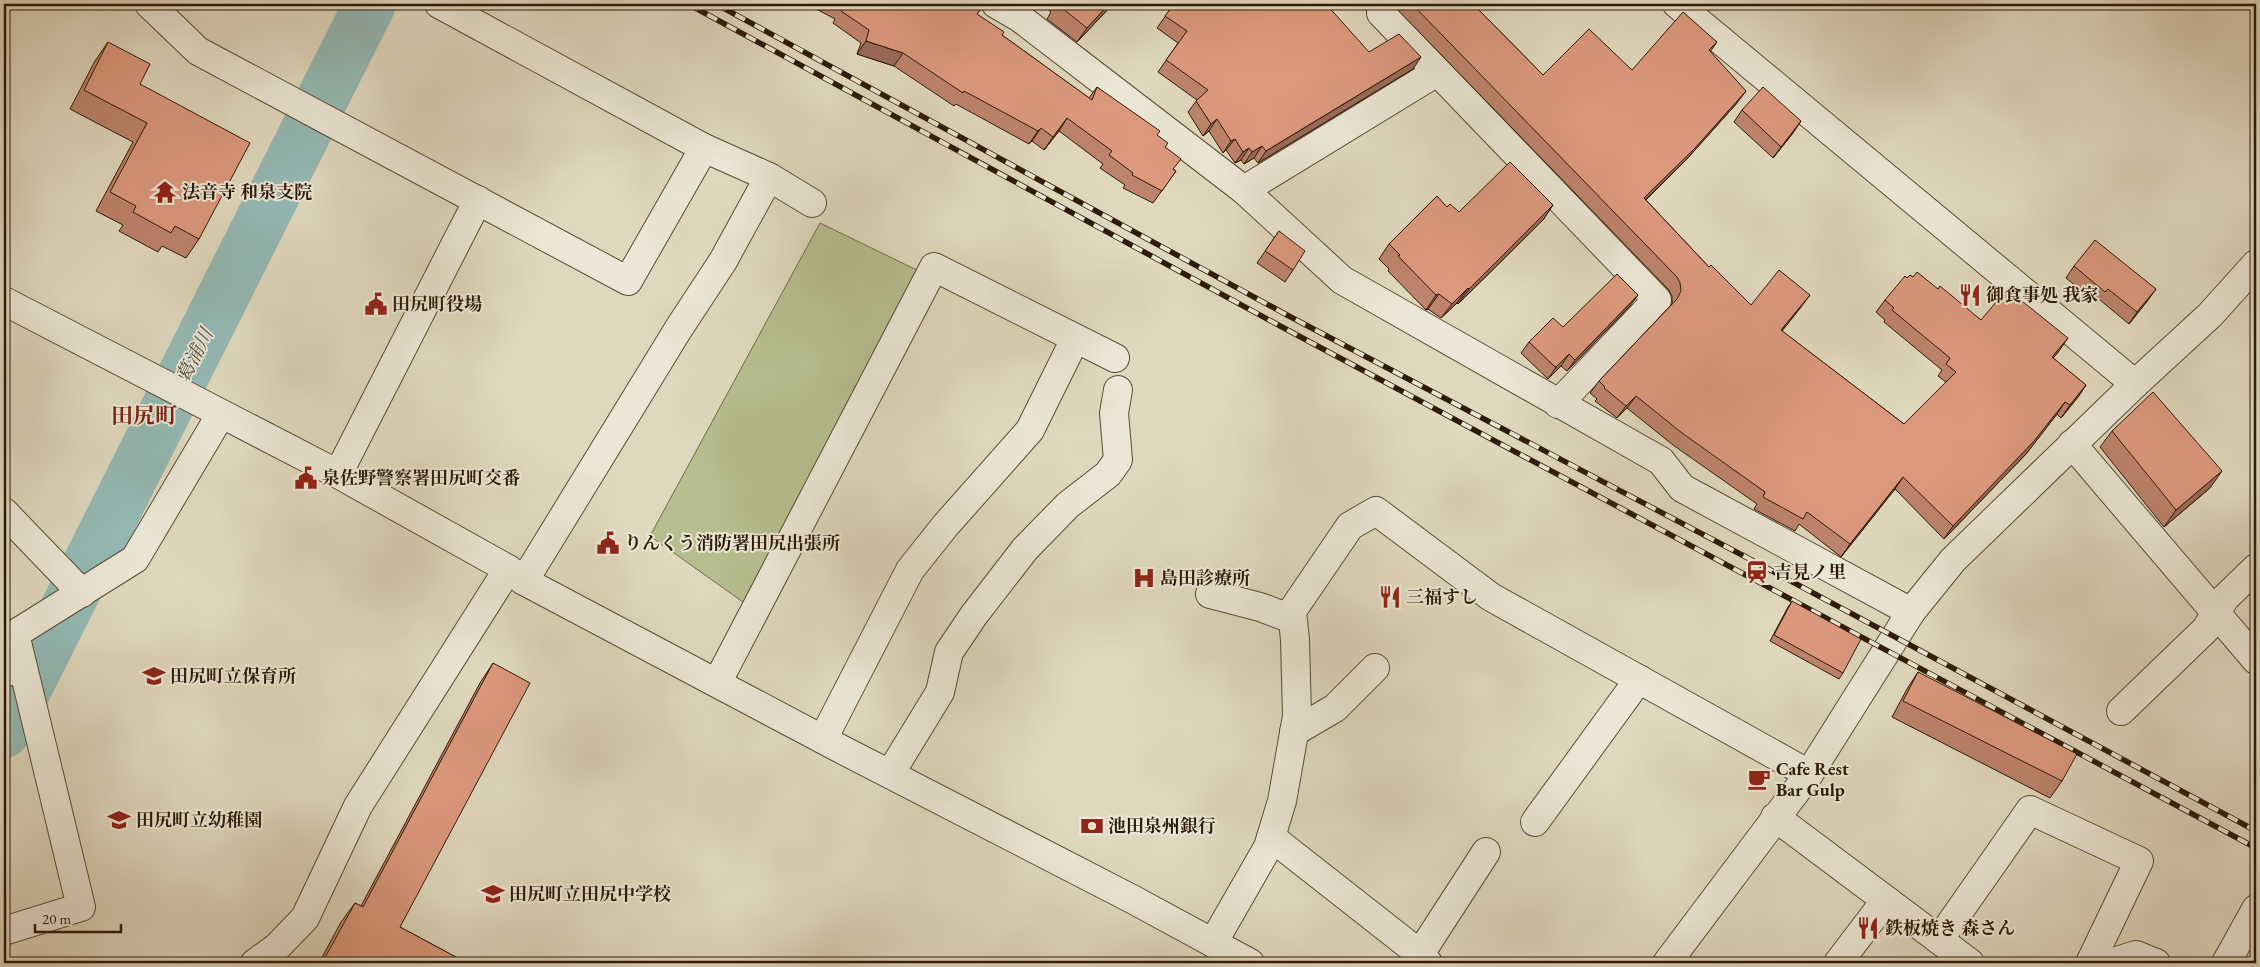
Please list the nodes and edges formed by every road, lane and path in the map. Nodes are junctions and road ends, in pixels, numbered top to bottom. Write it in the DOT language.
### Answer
graph roads {
  1 [pos="149,4"];
  2 [pos="439,4"];
  3 [pos="996,4"];
  4 [pos="1677,4"];
  5 [pos="1027,11"];
  6 [pos="1381,13"];
  7 [pos="1437,72"];
  8 [pos="704,148"];
  9 [pos="769,177"];
  10 [pos="1244,190"];
  11 [pos="478,200"];
  12 [pos="812,203"];
  13 [pos="2256,264"];
  14 [pos="4,301"];
  15 [pos="1076,339"];
  16 [pos="1115,358"];
  17 [pos="2134,384"];
  18 [pos="1118,390"];
  19 [pos="1558,404"];
  20 [pos="222,414"];
  21 [pos="2072,444"];
  22 [pos="338,474"];
  23 [pos="4,512"];
  24 [pos="2256,568"];
  25 [pos="516,575"];
  26 [pos="82,593"];
  27 [pos="1210,594"];
  28 [pos="1911,612"];
  29 [pos="2217,612"];
  30 [pos="1292,619"];
  31 [pos="2256,660"];
  32 [pos="1375,668"];
  33 [pos="13,670"];
  34 [pos="1639,679"];
  35 [pos="717,683"];
  36 [pos="2121,711"];
  37 [pos="1294,732"];
  38 [pos="823,739"];
  39 [pos="890,774"];
  40 [pos="1809,774"];
  41 [pos="1775,817"];
  42 [pos="1535,822"];
  43 [pos="1271,837"];
  44 [pos="1486,852"];
  45 [pos="1886,900"];
  46 [pos="2256,908"];
  47 [pos="4,931"];
  48 [pos="1938,940"];
  49 [pos="1213,943"];
  50 [pos="1424,958"];
  51 [pos="255,963"];
  52 [pos="1250,963"];
  53 [pos="1667,963"];
  54 [pos="1838,963"];
  55 [pos="1970,963"];
  56 [pos="2090,963"];
  57 [pos="2110,963"];
  58 [pos="2156,963"];
  59 [pos="2226,963"];
  1 -- 11 [label="street"];
  2 -- 8 [label="street"];
  3 -- 5 [label="street"];
  4 -- 17 [label="street"];
  5 -- 10 [label="street"];
  6 -- 7 [label="street"];
  7 -- 10 [label="street"];
  7 -- 19 [label="street"];
  8 -- 9 [label="street"];
  8 -- 11 [label="street"];
  9 -- 12 [label="street"];
  9 -- 25 [label="street"];
  10 -- 19 [label="street"];
  11 -- 22 [label="street"];
  13 -- 17 [label="street"];
  14 -- 20 [label="street"];
  15 -- 16 [label="street"];
  15 -- 35 [label="street"];
  15 -- 38 [label="street"];
  17 -- 21 [label="street"];
  18 -- 39 [label="street"];
  19 -- 28 [label="street"];
  20 -- 22 [label="street"];
  20 -- 26 [label="street"];
  21 -- 28 [label="street"];
  21 -- 29 [label="street"];
  22 -- 25 [label="street"];
  23 -- 26 [label="street"];
  24 -- 29 [label="street"];
  25 -- 35 [label="street"];
  25 -- 51 [label="street"];
  26 -- 33 [label="street"];
  27 -- 30 [label="street"];
  28 -- 40 [label="street"];
  29 -- 31 [label="street"];
  29 -- 36 [label="street"];
  30 -- 34 [label="street"];
  30 -- 37 [label="street"];
  32 -- 37 [label="street"];
  33 -- 47 [label="street"];
  34 -- 40 [label="street"];
  34 -- 42 [label="street"];
  35 -- 38 [label="street"];
  37 -- 43 [label="street"];
  38 -- 39 [label="street"];
  39 -- 49 [label="street"];
  40 -- 41 [label="street"];
  41 -- 45 [label="street"];
  41 -- 53 [label="street"];
  43 -- 49 [label="street"];
  43 -- 50 [label="street"];
  44 -- 50 [label="street"];
  45 -- 48 [label="street"];
  45 -- 54 [label="street"];
  46 -- 59 [label="street"];
  48 -- 55 [label="street"];
  48 -- 56 [label="street"];
  49 -- 52 [label="street"];
  57 -- 58 [label="street"];
}
